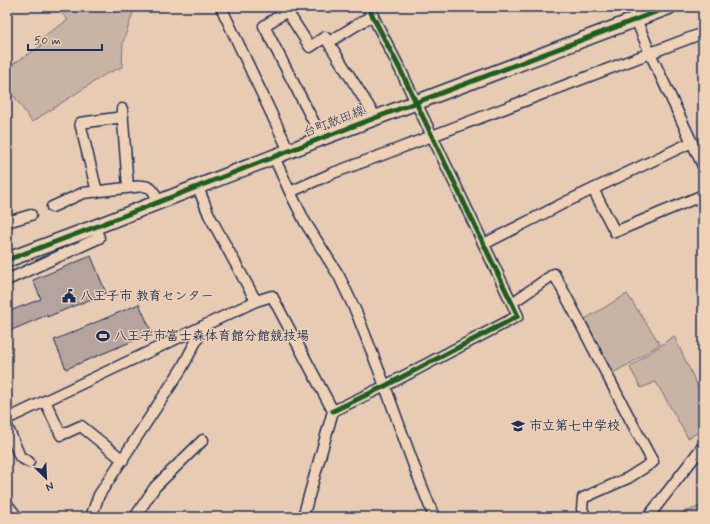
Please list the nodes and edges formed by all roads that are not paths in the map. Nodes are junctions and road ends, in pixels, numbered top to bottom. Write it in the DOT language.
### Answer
graph roads {
  1 [pos="221,7"];
  2 [pos="669,7"];
  3 [pos="371,11"];
  4 [pos="633,13"];
  5 [pos="703,33"];
  6 [pos="329,42"];
  7 [pos="650,53"];
  8 [pos="415,103"];
  9 [pos="376,118"];
  10 [pos="432,136"];
  11 [pos="322,138"];
  12 [pos="692,142"];
  13 [pos="289,151"];
  14 [pos="274,157"];
  15 [pos="703,166"];
  16 [pos="128,187"];
  17 [pos="198,187"];
  18 [pos="593,189"];
  19 [pos="97,192"];
  20 [pos="290,192"];
  21 [pos="703,196"];
  22 [pos="158,202"];
  23 [pos="52,206"];
  24 [pos="30,215"];
  25 [pos="7,222"];
  26 [pos="95,227"];
  27 [pos="484,244"];
  28 [pos="7,260"];
  29 [pos="7,280"];
  30 [pos="256,301"];
  31 [pos="512,303"];
  32 [pos="204,326"];
  33 [pos="385,386"];
  34 [pos="45,401"];
  35 [pos="333,411"];
  36 [pos="7,419"];
  37 [pos="7,426"];
  38 [pos="203,440"];
  39 [pos="703,446"];
  40 [pos="123,460"];
  41 [pos="28,462"];
  42 [pos="7,504"];
  43 [pos="17,517"];
  44 [pos="91,517"];
  45 [pos="135,517"];
  46 [pos="303,517"];
  47 [pos="434,517"];
  48 [pos="586,517"];
  49 [pos="648,517"];
  1 -- 13 [label="street"];
  2 -- 4 [label="street, 台町散田線"];
  3 -- 6 [label="street"];
  3 -- 8 [label="street"];
  4 -- 7 [label="street"];
  4 -- 8 [label="street, 台町散田線"];
  5 -- 7 [label="street"];
  6 -- 9 [label="street"];
  6 -- 11 [label="street"];
  7 -- 10 [label="street"];
  7 -- 12 [label="street"];
  8 -- 9 [label="street, 台町散田線"];
  8 -- 10 [label="street"];
  9 -- 11 [label="street, 台町散田線"];
  10 -- 20 [label="street"];
  10 -- 27 [label="street"];
  11 -- 13 [label="street, 台町散田線"];
  12 -- 15 [label="street"];
  12 -- 18 [label="street"];
  13 -- 14 [label="street, 台町散田線"];
  14 -- 17 [label="street, 台町散田線"];
  14 -- 20 [label="street"];
  16 -- 19 [label="street"];
  16 -- 19 [label="street"];
  16 -- 22 [label="street"];
  17 -- 22 [label="street, 台町散田線"];
  17 -- 30 [label="street"];
  18 -- 21 [label="street"];
  18 -- 27 [label="street"];
  19 -- 23 [label="street"];
  20 -- 33 [label="street"];
  22 -- 26 [label="street, 台町散田線"];
  24 -- 25 [label="street"];
  26 -- 28 [label="street, 台町散田線"];
  26 -- 29 [label="street"];
  27 -- 31 [label="street"];
  30 -- 32 [label="street"];
  30 -- 35 [label="street"];
  31 -- 33 [label="street"];
  31 -- 48 [label="street"];
  32 -- 34 [label="street"];
  32 -- 40 [label="street"];
  33 -- 35 [label="street"];
  33 -- 47 [label="street"];
  34 -- 36 [label="street"];
  34 -- 40 [label="street"];
  35 -- 46 [label="street"];
  37 -- 41 [label="street"];
  38 -- 45 [label="street"];
  39 -- 49 [label="street"];
  40 -- 44 [label="street"];
  42 -- 43 [label="street"];
}
